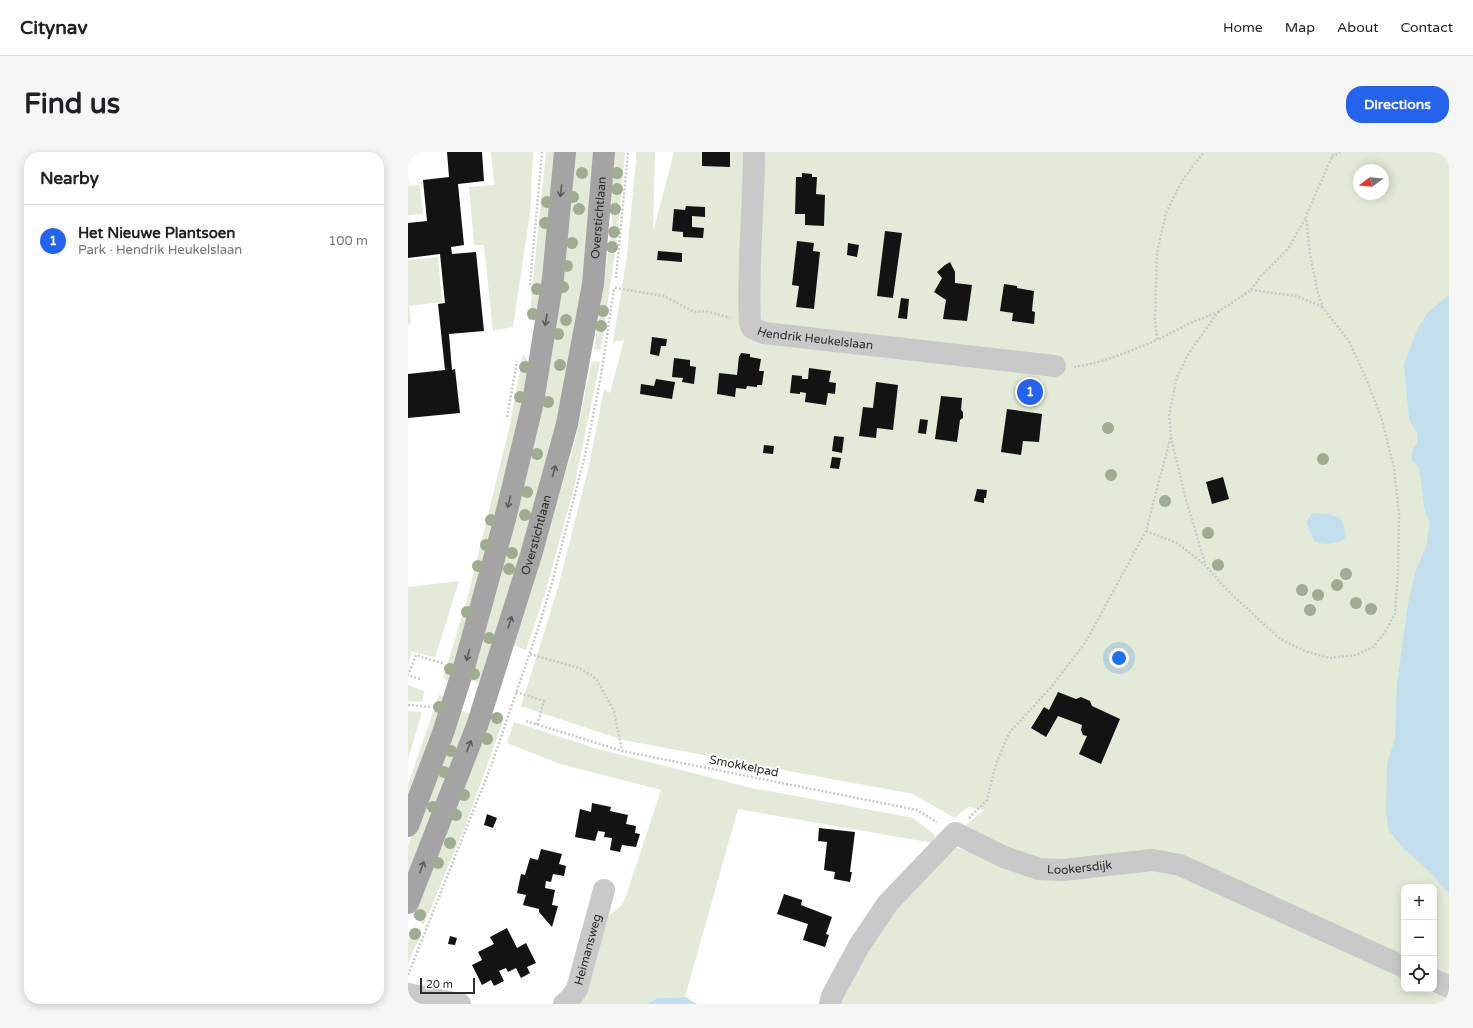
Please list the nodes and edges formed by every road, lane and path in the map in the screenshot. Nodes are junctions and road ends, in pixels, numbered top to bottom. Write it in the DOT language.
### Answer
graph roads {
  1 [pos="542,152"];
  2 [pos="565,152"];
  3 [pos="604,152"];
  4 [pos="754,152"];
  5 [pos="1204,152"];
  6 [pos="1334,152"];
  7 [pos="1340,152"];
  8 [pos="1332,157"];
  9 [pos="1306,216"];
  10 [pos="614,288"];
  11 [pos="529,290"];
  12 [pos="1251,290"];
  13 [pos="1323,308"];
  14 [pos="1218,312"];
  15 [pos="750,323"];
  16 [pos="1157,340"];
  17 [pos="518,357"];
  18 [pos="1055,366"];
  19 [pos="506,424"];
  20 [pos="1170,436"];
  21 [pos="1146,531"];
  22 [pos="1205,565"];
  23 [pos="530,654"];
  24 [pos="446,657"];
  25 [pos="408,675"];
  26 [pos="420,679"];
  27 [pos="516,692"];
  28 [pos="433,700"];
  29 [pos="408,705"];
  30 [pos="430,707"];
  31 [pos="428,714"];
  32 [pos="526,721"];
  33 [pos="537,725"];
  34 [pos="622,751"];
  35 [pos="408,826"];
  36 [pos="955,833"];
  37 [pos="604,890"];
  38 [pos="408,903"];
  39 [pos="1401,966"];
  40 [pos="1437,981"];
  41 [pos="1449,987"];
  42 [pos="408,994"];
  43 [pos="460,1004"];
  44 [pos="564,1004"];
  45 [pos="830,1004"];
  1 -- 11 [label="path"];
  2 -- 35 [label="main road, one-way"];
  38 -- 3 [label="main road, Overstichtlaan, one-way"];
  4 -- 15 [label="street, Hendrik Heukelslaan"];
  5 -- 16 [label="path"];
  6 -- 8 [label="path"];
  7 -- 8 [label="path"];
  8 -- 9 [label="path"];
  9 -- 12 [label="path"];
  9 -- 13 [label="path"];
  10 -- 15 [label="path"];
  12 -- 13 [label="path"];
  12 -- 14 [label="path"];
  13 -- 22 [label="path"];
  14 -- 16 [label="path"];
  14 -- 20 [label="path"];
  15 -- 18 [label="street, Hendrik Heukelslaan"];
  16 -- 18 [label="path"];
  17 -- 19 [label="path"];
  20 -- 21 [label="path"];
  20 -- 22 [label="path"];
  21 -- 22 [label="path"];
  21 -- 36 [label="path"];
  23 -- 34 [label="path"];
  24 -- 25 [label="path"];
  25 -- 26 [label="path"];
  27 -- 33 [label="path"];
  28 -- 30 [label="path"];
  29 -- 30 [label="path"];
  30 -- 31 [label="path"];
  32 -- 33 [label="path, Smokkelpad"];
  33 -- 34 [label="path, Smokkelpad"];
  34 -- 36 [label="path, Smokkelpad"];
  36 -- 39 [label="street, Lookersdijk"];
  36 -- 45 [label="street"];
  37 -- 44 [label="street, Heimansweg"];
  40 -- 41 [label="street"];
  42 -- 43 [label="street"];
}
